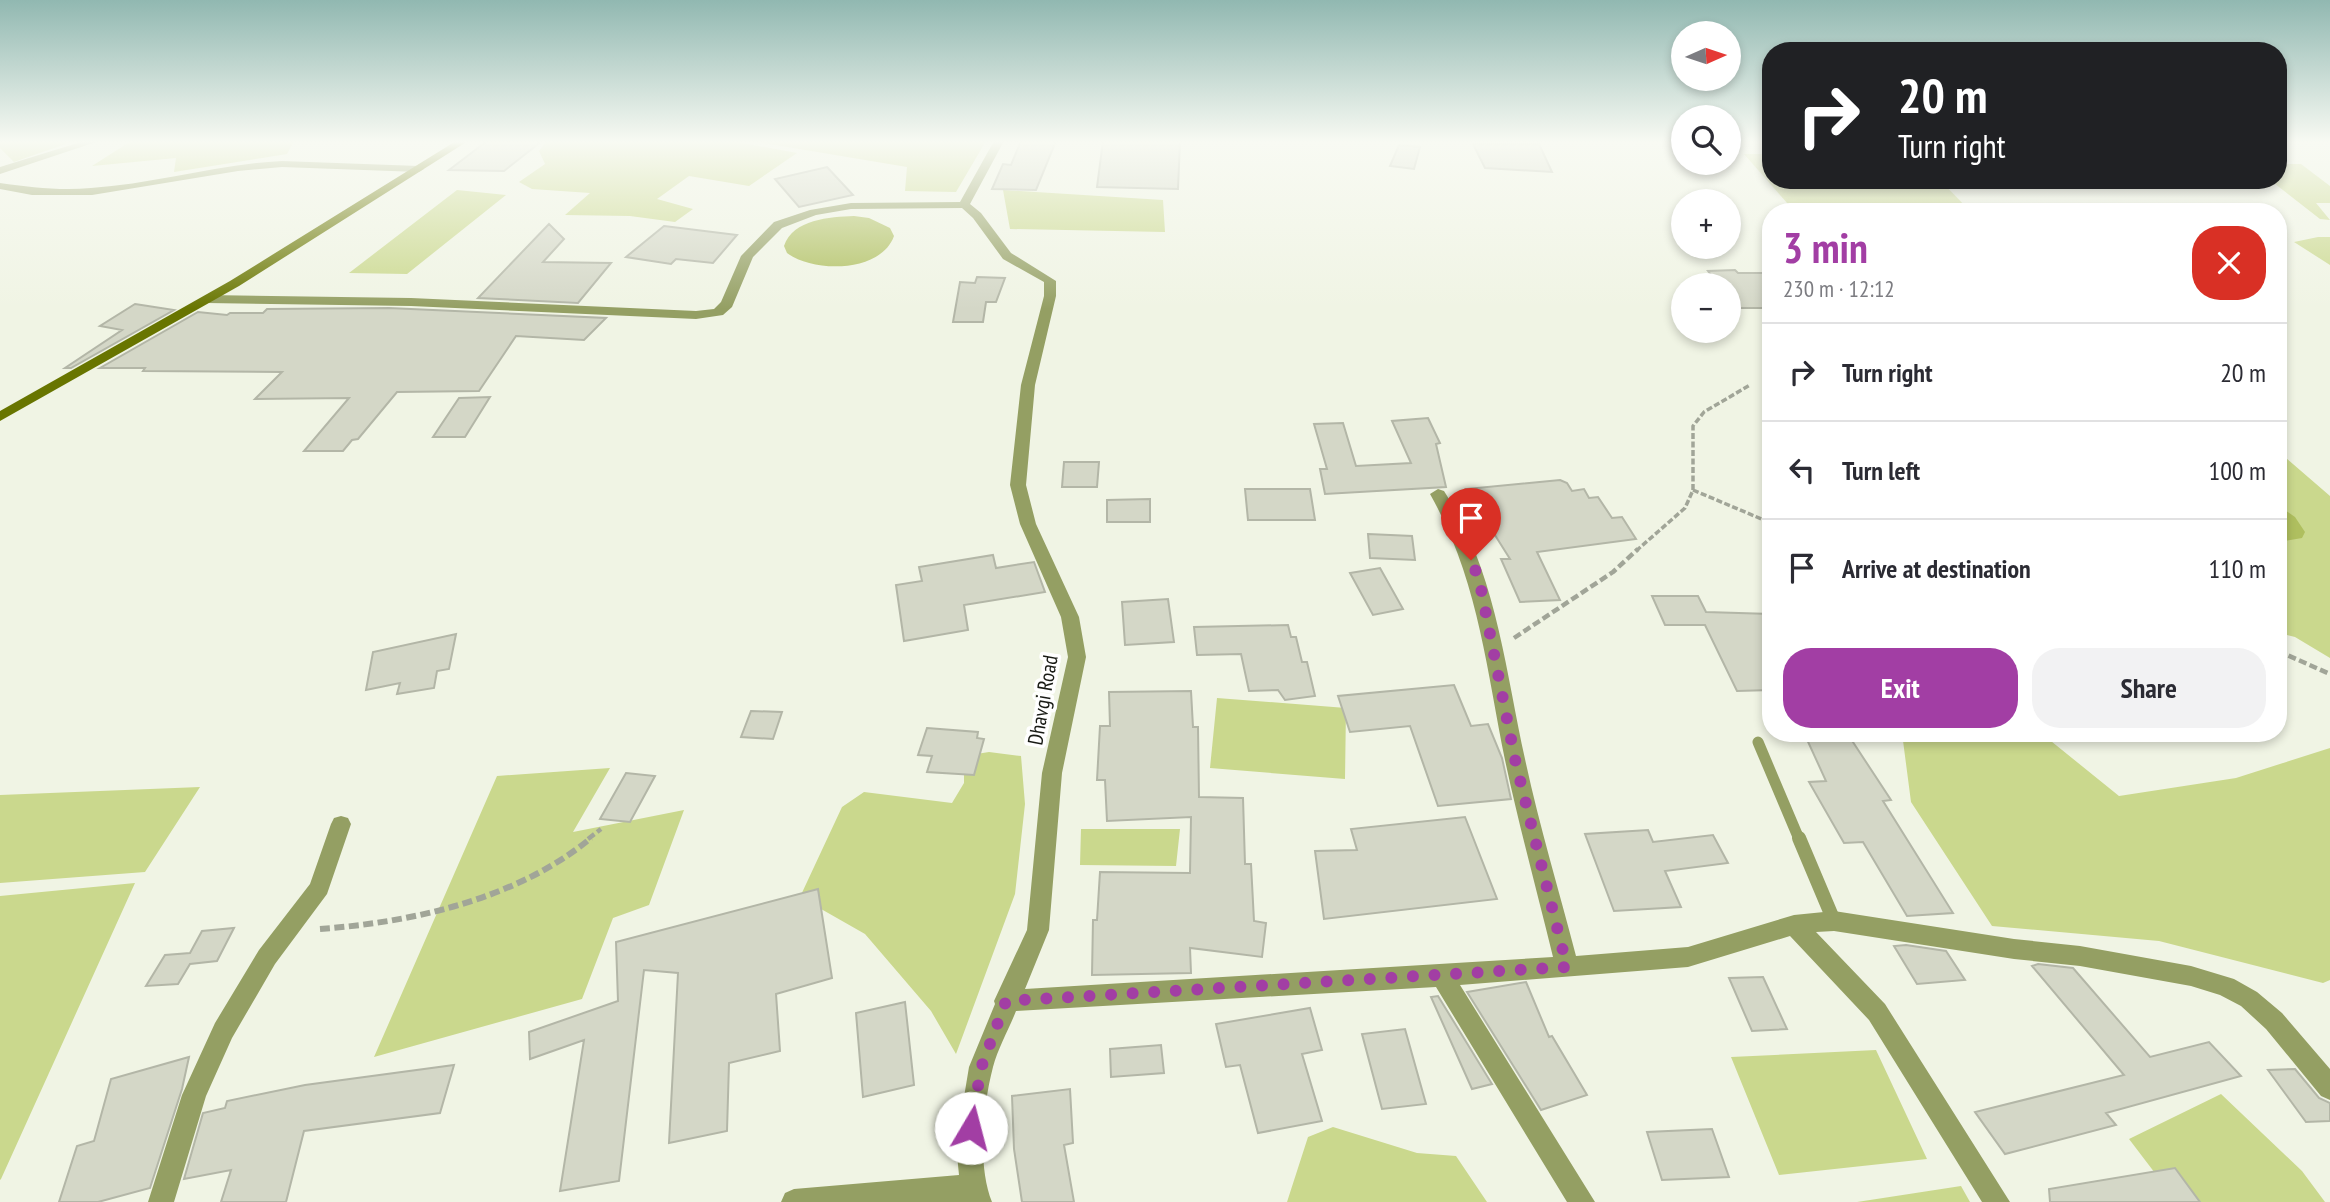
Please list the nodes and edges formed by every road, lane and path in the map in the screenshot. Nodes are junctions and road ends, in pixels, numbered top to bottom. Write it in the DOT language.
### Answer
graph roads {
  1 [pos="377,197"];
  2 [pos="968,197"];
  3 [pos="964,205"];
  4 [pos="207,299"];
  5 [pos="1750,385"];
  6 [pos="0,418"];
  7 [pos="1693,490"];
  8 [pos="1438,494"];
  9 [pos="1762,519"];
  10 [pos="1493,652"];
  11 [pos="2287,655"];
  12 [pos="2330,674"];
  13 [pos="1758,742"];
  14 [pos="341,824"];
  15 [pos="601,829"];
  16 [pos="1834,921"];
  17 [pos="1794,925"];
  18 [pos="288,929"];
  19 [pos="1567,967"];
  20 [pos="1442,976"];
  21 [pos="1006,1001"];
  22 [pos="2330,1088"];
  23 [pos="976,1195"];
  24 [pos="161,1202"];
  25 [pos="794,1202"];
  26 [pos="1581,1202"];
  27 [pos="1997,1202"];
  1 -- 4 [label="street"];
  2 -- 3 [label="street"];
  3 -- 4 [label="street"];
  3 -- 21 [label="street, Dhavgi Road"];
  4 -- 6 [label="street"];
  5 -- 7 [label="path"];
  7 -- 9 [label="path"];
  7 -- 10 [label="path"];
  8 -- 10 [label="street"];
  10 -- 19 [label="street"];
  11 -- 12 [label="path"];
  13 -- 16 [label="lane"];
  14 -- 18 [label="street"];
  15 -- 18 [label="path"];
  16 -- 17 [label="street"];
  16 -- 22 [label="street"];
  17 -- 19 [label="street"];
  17 -- 27 [label="street"];
  18 -- 24 [label="street"];
  19 -- 20 [label="street"];
  20 -- 21 [label="street"];
  20 -- 26 [label="street"];
  21 -- 23 [label="street, Dhavgi Road"];
  23 -- 25 [label="street"];
}
